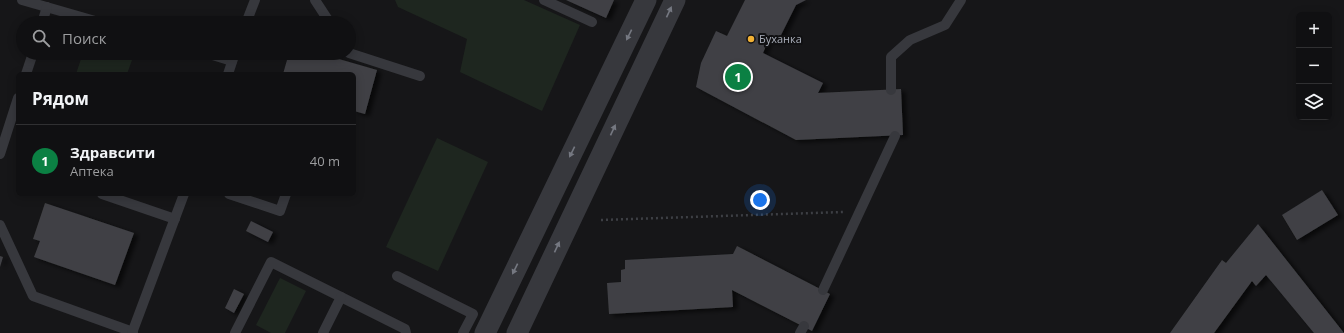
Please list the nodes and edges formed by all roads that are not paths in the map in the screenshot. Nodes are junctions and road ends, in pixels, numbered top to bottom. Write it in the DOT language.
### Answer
graph roads {
  1 [pos="22,0"];
  2 [pos="255,0"];
  3 [pos="314,0"];
  4 [pos="544,0"];
  5 [pos="646,0"];
  6 [pos="675,0"];
  7 [pos="961,0"];
  8 [pos="47,7"];
  9 [pos="44,16"];
  10 [pos="78,16"];
  11 [pos="249,16"];
  12 [pos="325,16"];
  13 [pos="592,22"];
  14 [pos="356,55"];
  15 [pos="31,60"];
  16 [pos="233,60"];
  17 [pos="27,72"];
  18 [pos="229,72"];
  19 [pos="420,76"];
  20 [pos="891,90"];
  21 [pos="16,104"];
  22 [pos="895,136"];
  23 [pos="0,154"];
  24 [pos="108,196"];
  25 [pos="183,196"];
  26 [pos="235,196"];
  27 [pos="285,196"];
  28 [pos="175,219"];
  29 [pos="0,226"];
  30 [pos="397,276"];
  31 [pos="823,290"];
  32 [pos="341,297"];
  33 [pos="133,332"];
  34 [pos="235,333"];
  35 [pos="323,333"];
  36 [pos="406,333"];
  37 [pos="463,333"];
  38 [pos="484,333"];
  39 [pos="517,333"];
  1 -- 8 [label="lane"];
  2 -- 11 [label="lane"];
  3 -- 12 [label="lane"];
  4 -- 13 [label="lane"];
  5 -- 38 [label="street, one-way"];
  39 -- 6 [label="street, one-way"];
  7 -- 20 [label="lane"];
  8 -- 9 [label="lane"];
  8 -- 10 [label="lane"];
  14 -- 19 [label="lane"];
  15 -- 17 [label="lane"];
  16 -- 18 [label="lane"];
  21 -- 23 [label="lane"];
  22 -- 31 [label="lane"];
  24 -- 28 [label="lane"];
  25 -- 28 [label="lane"];
  26 -- 27 [label="lane"];
  28 -- 33 [label="lane"];
  29 -- 33 [label="lane"];
  30 -- 37 [label="lane"];
  32 -- 34 [label="lane"];
  32 -- 35 [label="lane"];
  32 -- 36 [label="lane"];
}
